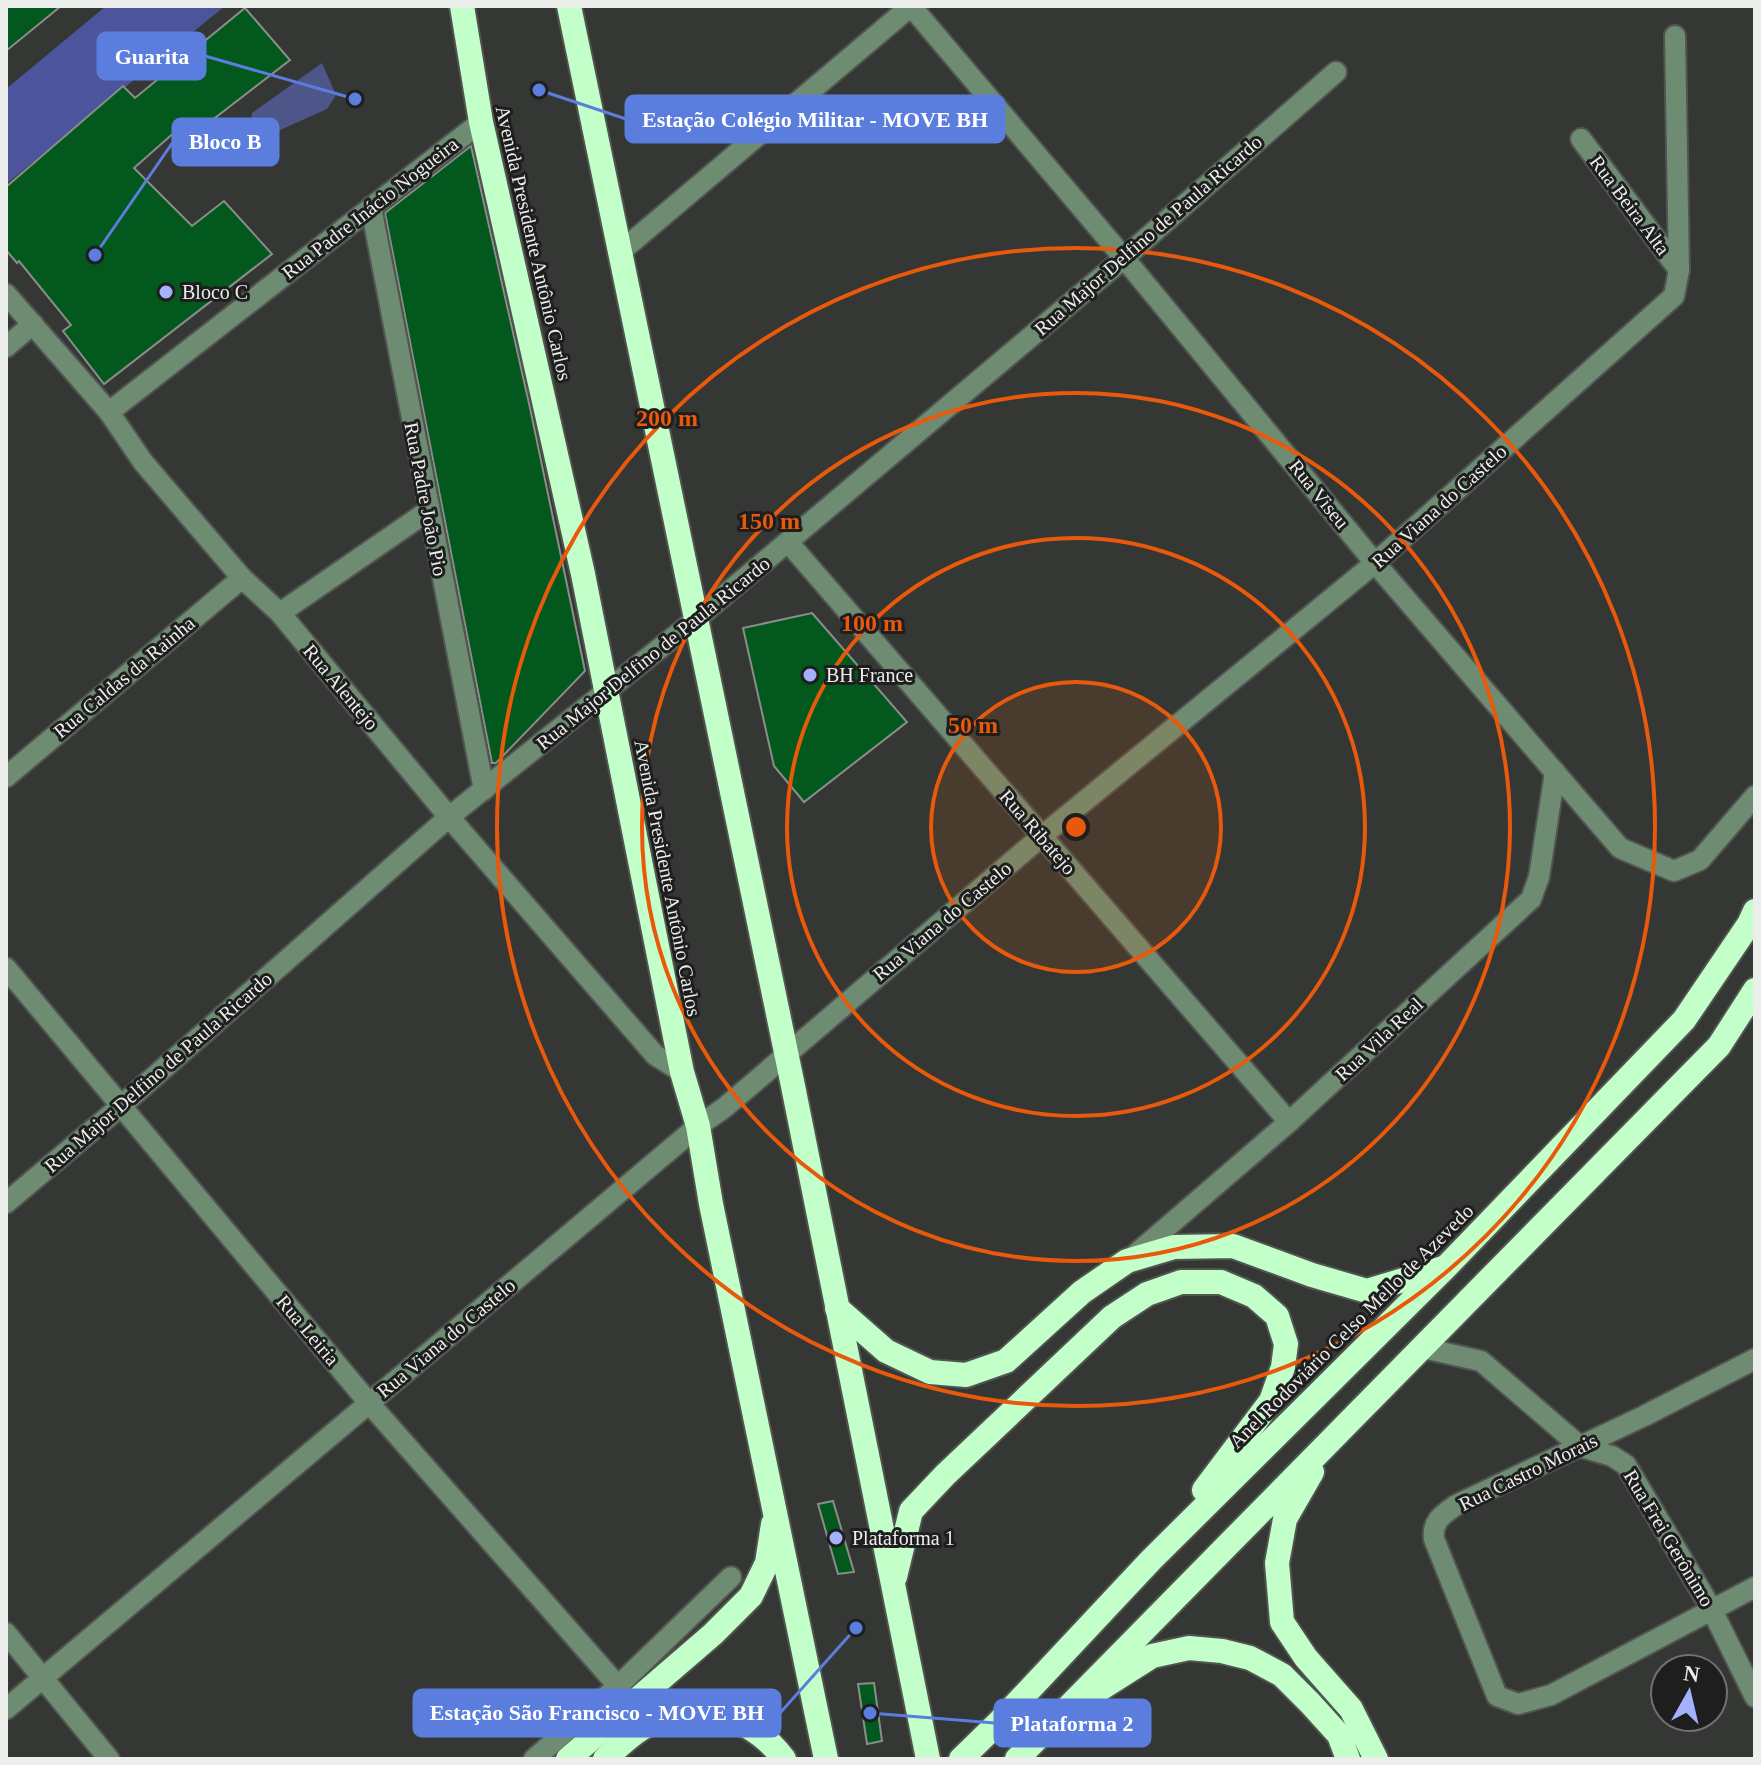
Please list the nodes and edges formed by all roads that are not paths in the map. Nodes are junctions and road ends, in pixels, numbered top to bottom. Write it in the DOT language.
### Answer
graph roads {
  1 [pos="462,6"];
  2 [pos="569,6"];
  3 [pos="911,6"];
  4 [pos="1675,36"];
  5 [pos="1336,72"];
  6 [pos="481,122"];
  7 [pos="1581,139"];
  8 [pos="371,207"];
  9 [pos="619,253"];
  10 [pos="1124,258"];
  11 [pos="1679,270"];
  12 [pos="6,294"];
  13 [pos="33,324"];
  14 [pos="6,347"];
  15 [pos="109,412"];
  16 [pos="428,511"];
  17 [pos="788,542"];
  18 [pos="1375,563"];
  19 [pos="242,578"];
  20 [pos="280,613"];
  21 [pos="695,620"];
  22 [pos="607,691"];
  23 [pos="1555,772"];
  24 [pos="6,777"];
  25 [pos="484,790"];
  26 [pos="1755,796"];
  27 [pos="449,817"];
  28 [pos="1042,836"];
  29 [pos="1755,911"];
  30 [pos="6,968"];
  31 [pos="1755,990"];
  32 [pos="786,1055"];
  33 [pos="682,1072"];
  34 [pos="121,1106"];
  35 [pos="1289,1122"];
  36 [pos="698,1126"];
  37 [pos="6,1203"];
  38 [pos="1127,1261"];
  39 [pos="1446,1267"];
  40 [pos="837,1308"];
  41 [pos="1423,1348"];
  42 [pos="1755,1359"];
  43 [pos="369,1403"];
  44 [pos="1340,1429"];
  45 [pos="1581,1447"];
  46 [pos="775,1506"];
  47 [pos="1151,1560"];
  48 [pos="731,1577"];
  49 [pos="893,1583"];
  50 [pos="1755,1587"];
  51 [pos="1711,1608"];
  52 [pos="6,1633"];
  53 [pos="44,1678"];
  54 [pos="618,1686"];
  55 [pos="1755,1697"];
  56 [pos="6,1709"];
  57 [pos="1061,1714"];
  58 [pos="109,1759"];
  59 [pos="534,1759"];
  60 [pos="568,1759"];
  61 [pos="605,1759"];
  62 [pos="784,1759"];
  63 [pos="826,1759"];
  64 [pos="928,1759"];
  65 [pos="961,1759"];
  66 [pos="1017,1759"];
  67 [pos="1348,1759"];
  68 [pos="1376,1759"];
  1 -- 6 [label="highway, Avenida Presidente Antônio Carlos"];
  2 -- 9 [label="highway"];
  3 -- 9 [label="street"];
  3 -- 10 [label="street, Rua Viseu"];
  4 -- 11 [label="street, Rua Viana do Castelo"];
  5 -- 10 [label="street, Rua Major Delfino de Paula Ricardo"];
  6 -- 8 [label="street, Rua Padre Inácio Nogueira"];
  6 -- 22 [label="highway, Avenida Presidente Antônio Carlos"];
  7 -- 11 [label="street, Rua Beira Alta"];
  8 -- 15 [label="street, Rua Padre Inácio Nogueira"];
  8 -- 16 [label="street, Rua Padre João Pio"];
  9 -- 21 [label="highway"];
  10 -- 17 [label="street, Rua Major Delfino de Paula Ricardo"];
  10 -- 18 [label="street, Rua Viseu"];
  11 -- 18 [label="street, Rua Viana do Castelo"];
  12 -- 13 [label="street, Rua Alentejo"];
  13 -- 14 [label="street"];
  13 -- 15 [label="street, Rua Alentejo"];
  15 -- 19 [label="street, Rua Alentejo"];
  16 -- 20 [label="street"];
  16 -- 25 [label="street, Rua Padre João Pio"];
  17 -- 21 [label="street, Rua Major Delfino de Paula Ricardo"];
  17 -- 28 [label="street, Rua Ribatejo"];
  18 -- 23 [label="street, Rua Viseu"];
  18 -- 28 [label="street, Rua Viana do Castelo"];
  19 -- 20 [label="street, Rua Alentejo"];
  19 -- 24 [label="street, Rua Caldas da Rainha"];
  20 -- 27 [label="street, Rua Alentejo"];
  21 -- 22 [label="street, Rua Major Delfino de Paula Ricardo"];
  21 -- 32 [label="highway"];
  22 -- 25 [label="street, Rua Major Delfino de Paula Ricardo"];
  22 -- 33 [label="highway, Avenida Presidente Antônio Carlos"];
  23 -- 26 [label="street, Rua Viseu"];
  23 -- 35 [label="street, Rua Vila Real"];
  25 -- 27 [label="street, Rua Major Delfino de Paula Ricardo"];
  27 -- 33 [label="street, Rua Alentejo"];
  27 -- 34 [label="street, Rua Major Delfino de Paula Ricardo"];
  28 -- 32 [label="street, Rua Viana do Castelo"];
  28 -- 35 [label="street, Rua Ribatejo"];
  29 -- 39 [label="highway, Anel Rodoviário Celso Mello de Azevedo"];
  30 -- 34 [label="street, Rua Leiria"];
  31 -- 41 [label="highway"];
  32 -- 36 [label="street, Rua Viana do Castelo"];
  32 -- 40 [label="highway"];
  33 -- 36 [label="highway, Avenida Presidente Antônio Carlos"];
  34 -- 37 [label="street, Rua Major Delfino de Paula Ricardo"];
  34 -- 43 [label="street, Rua Leiria"];
  35 -- 38 [label="street, Rua Vila Real"];
  36 -- 43 [label="street, Rua Viana do Castelo"];
  36 -- 46 [label="highway, Avenida Presidente Antônio Carlos"];
  38 -- 39 [label="highway"];
  38 -- 40 [label="highway"];
  39 -- 47 [label="highway, Anel Rodoviário Celso Mello de Azevedo"];
  40 -- 49 [label="highway"];
  41 -- 44 [label="highway"];
  41 -- 45 [label="street, Rua Frei Gerônimo"];
  42 -- 45 [label="street, Rua Castro Morais"];
  43 -- 53 [label="street, Rua Viana do Castelo"];
  43 -- 54 [label="street, Rua Leiria"];
  44 -- 57 [label="highway"];
  44 -- 68 [label="highway"];
  45 -- 51 [label="street, Rua Frei Gerônimo"];
  45 -- 51 [label="street, Rua Castro Morais"];
  46 -- 60 [label="highway"];
  46 -- 63 [label="highway, Avenida Presidente Antônio Carlos"];
  47 -- 49 [label="highway"];
  47 -- 65 [label="highway, Anel Rodoviário Celso Mello de Azevedo"];
  48 -- 54 [label="street"];
  49 -- 64 [label="highway"];
  50 -- 51 [label="street"];
  51 -- 55 [label="street, Rua Frei Gerônimo"];
  52 -- 53 [label="street"];
  53 -- 56 [label="street, Rua Viana do Castelo"];
  53 -- 58 [label="street"];
  54 -- 59 [label="street"];
  57 -- 66 [label="highway"];
  57 -- 67 [label="highway"];
  61 -- 62 [label="highway"];
}
